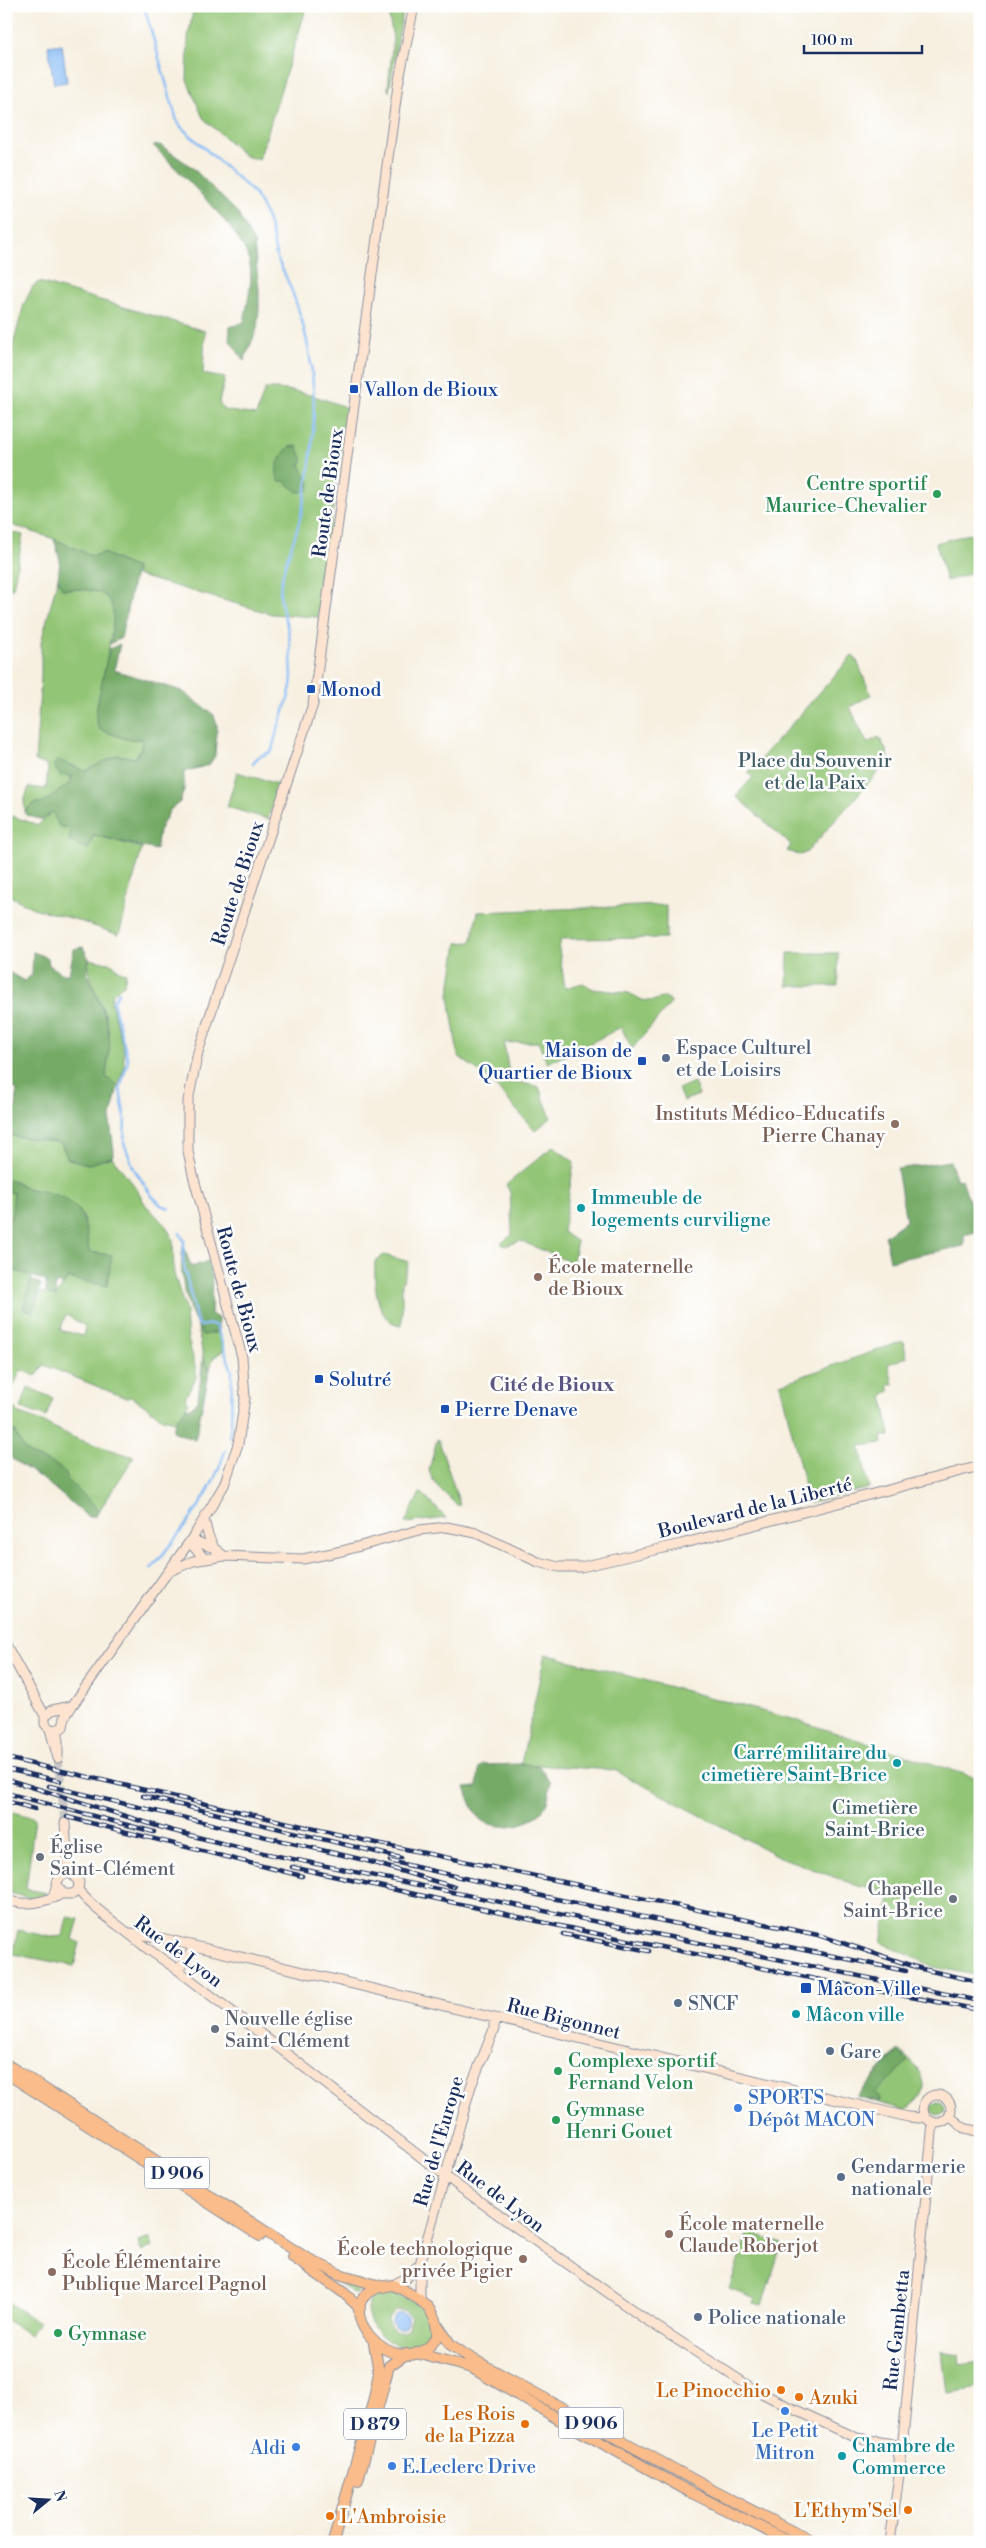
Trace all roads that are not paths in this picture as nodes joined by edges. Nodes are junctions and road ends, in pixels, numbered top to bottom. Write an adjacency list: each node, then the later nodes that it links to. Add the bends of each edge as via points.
1 (416, 6): 3 (main road, Route de Bioux, via 398,85 313,704 207,1024 189,1094 188,1133 193,1175 239,1343 245,1384 238,1444 224,1485)
2 (980, 1466): 6 (main road, Boulevard de la Liberté, via 592,1565 559,1567 538,1562 476,1533 447,1527 419,1530 303,1559)
3 (204, 1519): 4 (main road, Route de Bioux); 5 (main road)
4 (191, 1541): 5 (main road); 7 (main road); 8 (main road, Route de Bioux)
5 (214, 1548): 6 (main road)
6 (224, 1556): 7 (main road, Boulevard de la Liberté)
7 (204, 1558): 8 (main road, Boulevard de la Liberté)
8 (170, 1572): 10 (main road, Route de Bioux, via 72,1706)
9 (6, 1645): 10 (main road, via 34,1696)
10 (55, 1713): 10 (main road, via 64,1725 54,1730 45,1724)
11 (65, 1823): 12 (main road)
12 (68, 1873): 13 (main road, via 60,1877); 14 (main road, via 78,1879)
13 (60, 1890): 14 (main road, via 73,1894); 15 (main road, via 53,1898 33,1904)
14 (78, 1890): 16 (main road, Rue de Lyon, via 108,1919)
15 (6, 1900)
16 (132, 1933): 17 (main road, Rue Bigonnet); 18 (main road, Rue de Lyon)
17 (153, 1936): 18 (main road); 19 (main road, Rue Bigonnet)
18 (145, 1947): 20 (main road, Rue de Lyon)
19 (195, 1947): 20 (main road); 21 (main road, Rue Bigonnet)
20 (178, 1970): 30 (main road, Rue de Lyon)
21 (494, 2018): 22 (main road, Rue Bigonnet); 23 (main road, Rue de l'Europe)
22 (531, 2026): 23 (main road, via 511,2024); 26 (main road, Rue Bigonnet, via 908,2117 920,2118)
23 (494, 2029): 30 (main road, Rue de l'Europe, via 471,2086)
24 (6, 2064): 32 (main road, D 906, via 305,2257 339,2274)
25 (6, 2074): 34 (main road, D 906, via 302,2263)
26 (924, 2114): 27 (main road, via 926,2101 932,2096 940,2096 950,2106); 28 (main road)
27 (949, 2116): 28 (main road, via 943,2121); 29 (main road, via 964,2128)
28 (933, 2122): 38 (main road, Rue Gambetta)
29 (980, 2132)
30 (444, 2174): 31 (main road, Rue de l'Europe); 39 (main road, Rue de Lyon, via 576,2271 752,2388 856,2438)
31 (420, 2264): 32 (main road, via 406,2278); 33 (main road, Rue de l'Europe)
32 (388, 2286): 33 (main road); 34 (main road, via 367,2294)
33 (420, 2299): 35 (main road, via 433,2312)
34 (360, 2308): 36 (main road, via 362,2326)
35 (438, 2326): 37 (main road, via 437,2337 431,2346); 45 (main road, D 906, via 451,2345 469,2357)
36 (374, 2343): 37 (main road, via 392,2352); 41 (main road, D 879, via 379,2373)
37 (411, 2354): 41 (main road, D 879, via 390,2366 385,2377 371,2436); 44 (main road, D 906, via 472,2368 690,2492)
38 (902, 2434): 39 (main road); 40 (main road, Rue Gambetta)
39 (887, 2442): 40 (main road, via 896,2446)
40 (900, 2464): 46 (main road, Rue Gambetta)
41 (348, 2502): 42 (main road, D 879); 43 (main road, D 879)
42 (333, 2542)
43 (339, 2542)
44 (790, 2542)
45 (813, 2542)
46 (890, 2542)

